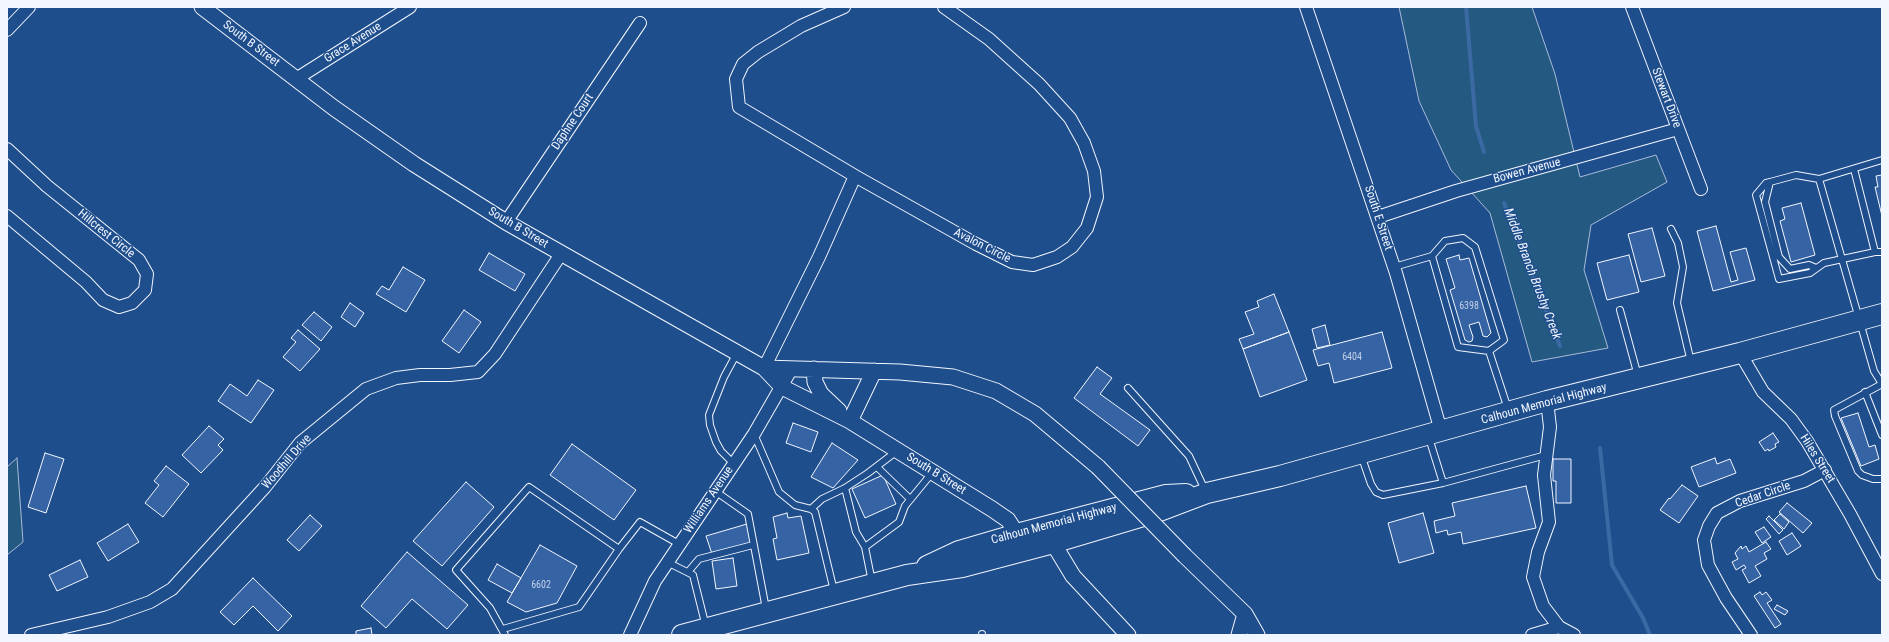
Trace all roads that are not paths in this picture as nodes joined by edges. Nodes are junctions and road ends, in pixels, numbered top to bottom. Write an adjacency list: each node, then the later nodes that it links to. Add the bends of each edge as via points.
1 (28, 7): 9 (street)
2 (202, 7): 10 (street, South B Street)
3 (410, 7): 10 (street, Grace Avenue)
4 (844, 7): 15 (street, Avalon Circle, via 801,26 743,64 736,79 737,95 739,107)
5 (944, 7): 15 (street, Avalon Circle, via 989,39 1039,84 1070,118 1084,143 1094,171 1097,197 1087,228 1072,247 1057,257 1033,265 1012,262)
6 (1306, 7): 20 (street, South E Street)
7 (1632, 7): 11 (street, Stewart Drive)
8 (640, 23): 21 (street, Daphne Court)
9 (7, 30)
10 (296, 79): 21 (street, South B Street, via 414,164)
11 (1678, 129): 18 (street, Stewart Drive); 20 (street, Bowen Avenue, via 1456,191)
12 (7, 149): 19 (street, Hillcrest Circle, via 47,186 139,260 146,274 145,290 132,303 119,307 103,300 86,282)
13 (1882, 160): 14 (lane)
14 (1854, 170): 16 (lane); 23 (lane)
15 (855, 176): 37 (street, via 819,257)
16 (1819, 179): 17 (lane, via 1796,175); 27 (lane)
17 (1770, 182): 29 (lane, via 1765,202 1779,257 1790,269 1809,266); 29 (lane, via 1756,195 1779,279 1810,273)
18 (1700, 189)
19 (7, 216)
20 (1378, 217): 28 (street, South E Street)
21 (506, 222): 25 (street, South B Street)
22 (1670, 229): 36 (lane, via 1678,243 1683,267 1677,303)
23 (1875, 252): 24 (lane); 27 (lane)
24 (1882, 252)
25 (561, 254): 34 (street, South B Street); 83 (street, Woodhill Drive, via 495,354 478,372 396,378 366,389 300,443 260,493 172,589 150,602 108,616)
26 (1432, 256): 28 (lane); 33 (lane, via 1458,347); 33 (lane, via 1445,241 1463,238 1475,247 1504,340)
27 (1842, 260): 29 (lane, via 1824,263); 32 (lane)
28 (1394, 267): 49 (street, South E Street)
29 (1816, 268)
30 (1620, 310): 41 (lane)
31 (1882, 314): 32 (highway, Calhoun Memorial Highway)
32 (1859, 320): 35 (highway, Calhoun Memorial Highway); 42 (lane, via 1874,371)
33 (1489, 351): 47 (lane)
34 (737, 353): 37 (street, South B Street); 55 (lane, via 724,377 710,415 710,425 716,442)
35 (1740, 353): 36 (highway, Calhoun Memorial Highway); 57 (street, Hiles Street, via 1763,392 1791,419)
36 (1691, 366): 41 (highway, Calhoun Memorial Highway)
37 (764, 368): 38 (street); 43 (street, South B Street)
38 (792, 368): 39 (street); 43 (street, Williams Avenue)
39 (814, 369): 40 (street); 48 (street, South B Street, via 815,382 821,394)
40 (874, 371): 48 (street); 79 (street, bridge, via 953,377 996,391 1035,414 1098,466)
41 (1639, 379): 46 (highway, Calhoun Memorial Highway)
42 (1882, 384): 45 (lane)
43 (782, 387): 48 (street, South B Street); 50 (street, Williams Avenue)
44 (1128, 388): 63 (lane, via 1189,456)
45 (1865, 392): 51 (lane); 59 (lane, via 1834,410 1835,416 1858,471 1873,479)
46 (1547, 402): 47 (highway, Calhoun Memorial Highway); 54 (street, via 1550,427)
47 (1509, 412): 49 (highway, Calhoun Memorial Highway)
48 (850, 421): 52 (street, South B Street)
49 (1434, 433): 53 (highway, Calhoun Memorial Highway); 60 (lane)
50 (754, 434): 55 (street, Williams Avenue); 65 (lane, via 779,492 795,505)
51 (1882, 435)
52 (898, 450): 56 (lane); 58 (street, South B Street)
53 (1361, 453): 60 (lane, via 1371,484 1376,492 1382,495); 63 (highway, Calhoun Memorial Highway)
54 (1546, 454): 60 (lane); 80 (street, via 1544,475 1549,522 1532,577 1543,606)
55 (734, 464): 62 (street, Williams Avenue)
56 (877, 467): 61 (lane); 64 (lane)
57 (1825, 470): 74 (street, Hiles Street); 91 (street, Cedar Circle, via 1804,481 1740,501 1717,513 1709,526 1704,540 1708,565)
58 (933, 472): 64 (lane); 66 (street, South B Street, via 1008,520)
59 (1882, 479)
60 (1442, 483)
61 (845, 488): 65 (lane, via 822,499); 70 (lane, via 856,532)
62 (715, 491): 68 (street, Williams Avenue); 69 (lane, via 748,514)
63 (1207, 493): 66 (highway, Calhoun Memorial Highway, via 1166,494); 67 (highway, Calhoun Memorial Highway, via 1157,512)
64 (910, 500): 70 (lane, via 899,522)
65 (811, 508): 77 (lane, via 815,512)
66 (1017, 534): 75 (highway, Calhoun Memorial Highway, via 959,551)
67 (1053, 543): 75 (highway, Calhoun Memorial Highway, via 962,567); 86 (street, via 1073,576)
68 (680, 544): 71 (lane, via 640,522); 72 (street, Williams Avenue)
69 (753, 545): 73 (lane, via 699,559); 78 (lane)
70 (865, 547): 76 (lane)
71 (619, 548): 82 (lane, via 579,608); 82 (lane, via 529,487 456,570 490,608)
72 (667, 562): 73 (lane); 84 (street, Williams Avenue, via 655,581)
73 (688, 572): 81 (lane, via 693,575)
74 (1882, 574)
75 (907, 575): 76 (highway, Calhoun Memorial Highway)
76 (872, 584): 77 (highway, Calhoun Memorial Highway)
77 (835, 594): 78 (highway, Calhoun Memorial Highway)
78 (766, 612): 81 (highway, Calhoun Memorial Highway)
79 (1244, 614): 87 (street); 88 (street)
80 (1559, 627): 89 (street); 90 (street)
81 (707, 628): 85 (highway, Calhoun Memorial Highway)
82 (504, 632)
83 (31, 635)
84 (630, 635)
85 (682, 635)
86 (1128, 635)
87 (1239, 635)
88 (1257, 635)
89 (1532, 635)
90 (1574, 635)
91 (1751, 635)

